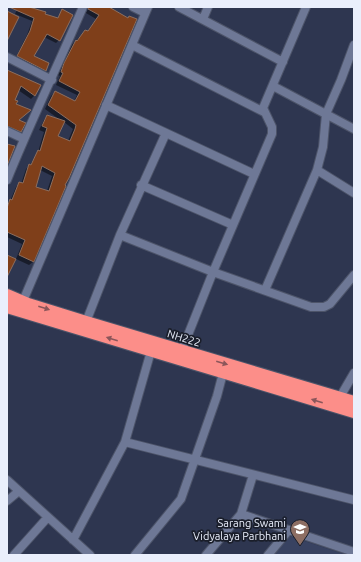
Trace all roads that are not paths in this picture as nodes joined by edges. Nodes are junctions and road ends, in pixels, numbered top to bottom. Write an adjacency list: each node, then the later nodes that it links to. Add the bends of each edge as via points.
1 (83, 7): 13 (street)
2 (133, 7): 6 (street)
3 (179, 7): 7 (street)
4 (208, 7): 7 (street)
5 (306, 7): 11 (street)
6 (147, 10): 8 (street)
7 (203, 19): 11 (street)
8 (132, 45): 15 (street); 16 (street)
9 (354, 45): 12 (street)
10 (7, 57): 13 (street)
11 (283, 62): 14 (street)
12 (351, 64): 17 (street)
13 (52, 80): 21 (street)
14 (273, 86): 16 (street, via 264,105); 17 (street)
15 (106, 105): 20 (street); 33 (street)
16 (264, 112): 23 (street, via 272,127 272,134)
17 (326, 114): 18 (street); 22 (street, via 323,147)
18 (354, 129)
19 (7, 131): 21 (street)
20 (166, 133): 23 (street); 25 (street)
21 (24, 139): 24 (street)
22 (317, 170): 26 (street); 31 (street)
23 (254, 174): 27 (street)
24 (7, 180)
25 (141, 185): 27 (street); 28 (street)
26 (354, 192)
27 (233, 225): 29 (street)
28 (120, 235): 29 (street); 35 (street)
29 (213, 272): 31 (street); 37 (street)
30 (354, 275): 31 (street, via 334,300 324,307 311,306)
31 (265, 290)
32 (7, 295): 33 (highway, NH222)
33 (23, 301): 35 (highway, NH222, one-way to 35)
34 (7, 307): 36 (highway, NH222, one-way to 34)
35 (86, 322): 37 (highway, NH222)
36 (151, 351): 37 (highway, NH222); 43 (street)
37 (180, 355): 38 (highway, NH222); 40 (highway, NH222, one-way to 40)
38 (223, 373): 42 (highway, NH222, one-way to 38); 44 (street)
39 (354, 373): 40 (street)
40 (340, 397): 41 (highway, NH222)
41 (354, 402)
42 (354, 412)
43 (125, 442): 44 (street); 53 (street)
44 (195, 461): 45 (street); 57 (street, via 182,499)
45 (254, 475): 48 (street); 50 (street)
46 (7, 480): 47 (street)
47 (19, 491): 49 (street); 51 (street)
48 (354, 500)
49 (7, 501)
50 (241, 514): 52 (street); 58 (street)
51 (48, 517): 53 (street); 55 (street)
52 (289, 530): 54 (street); 59 (street)
53 (73, 540): 56 (street)
54 (354, 552)
55 (14, 555)
56 (90, 555)
57 (135, 555)
58 (206, 555)
59 (268, 555)

